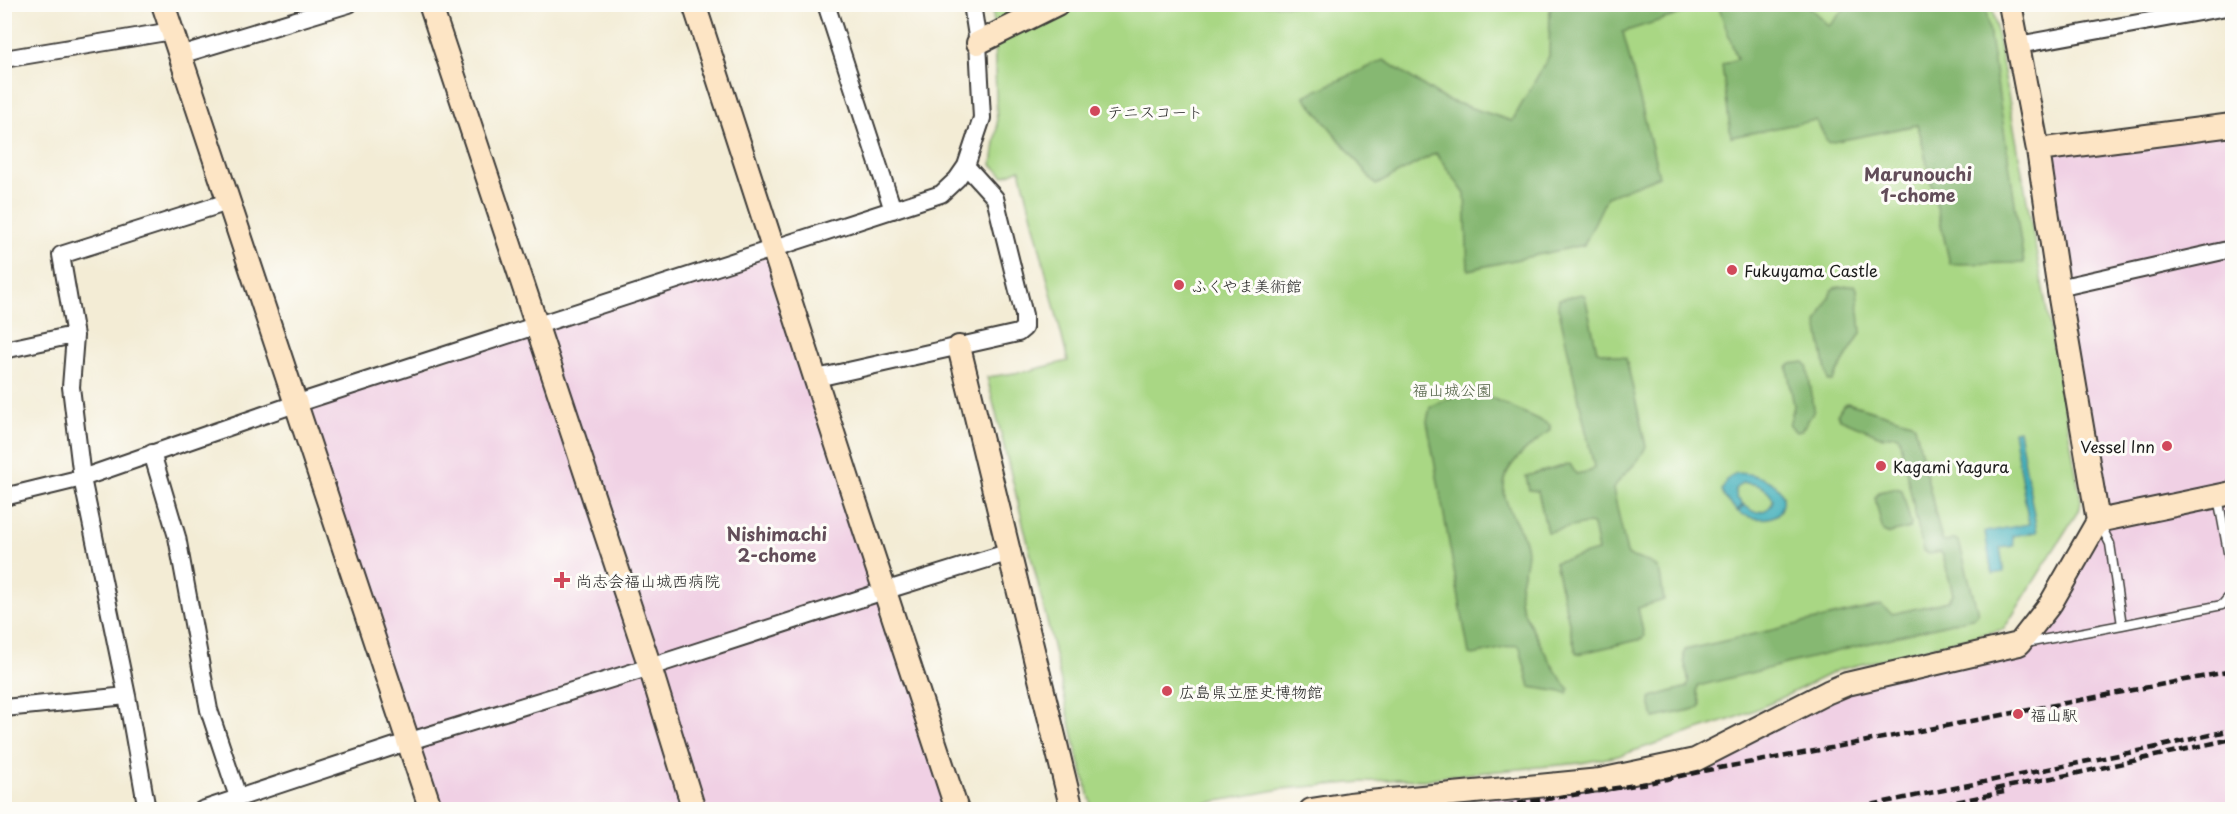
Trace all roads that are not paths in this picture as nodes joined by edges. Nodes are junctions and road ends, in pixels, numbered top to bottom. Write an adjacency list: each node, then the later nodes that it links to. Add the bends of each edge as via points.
1 (163, 4): 10 (street)
2 (349, 4): 13 (street)
3 (430, 4): 23 (street)
4 (694, 4): 20 (street)
5 (826, 4): 19 (street)
6 (972, 4): 11 (street)
7 (1057, 4): 11 (street)
8 (2010, 4): 12 (street)
9 (2232, 6): 12 (street)
10 (172, 31): 13 (street); 14 (street)
11 (978, 44): 17 (street, via 982,118)
12 (2018, 45): 16 (street)
13 (180, 55): 18 (street)
14 (4, 60)
15 (2232, 124): 16 (street)
16 (2038, 150): 22 (street)
17 (966, 166): 19 (street, via 940,194); 25 (street, via 995,198 1024,328 1018,333)
18 (228, 202): 24 (street, via 61,255); 28 (street)
19 (893, 210): 20 (street)
20 (774, 248): 23 (street); 27 (street)
21 (2232, 249): 22 (street)
22 (2058, 288): 33 (street)
23 (537, 326): 28 (street); 40 (street)
24 (75, 336): 26 (street); 30 (street, via 71,387)
25 (959, 347): 27 (street); 34 (street)
26 (4, 350)
27 (817, 378): 36 (street)
28 (295, 404): 29 (street); 43 (street)
29 (152, 453): 30 (street); 44 (street, via 177,537 210,710)
30 (82, 478): 32 (street); 41 (street)
31 (2225, 494): 33 (street); 35 (lane)
32 (4, 497)
33 (2098, 521): 38 (lane, via 2110,544); 39 (street, via 2051,603)
34 (1010, 552): 36 (street); 51 (street)
35 (2232, 574)
36 (884, 591): 40 (street); 50 (street)
37 (2232, 593): 38 (lane, via 2222,605)
38 (2122, 625): 39 (lane)
39 (2019, 644): 45 (street, via 1847,684 1695,760 1600,780)
40 (650, 667): 43 (street); 49 (street)
41 (127, 696): 42 (street); 46 (street)
42 (4, 708)
43 (410, 741): 44 (street); 48 (street)
44 (238, 798): 47 (street)
45 (1324, 809)
46 (147, 810)
47 (202, 810)
48 (431, 810)
49 (694, 810)
50 (957, 810)
51 (1072, 810)

